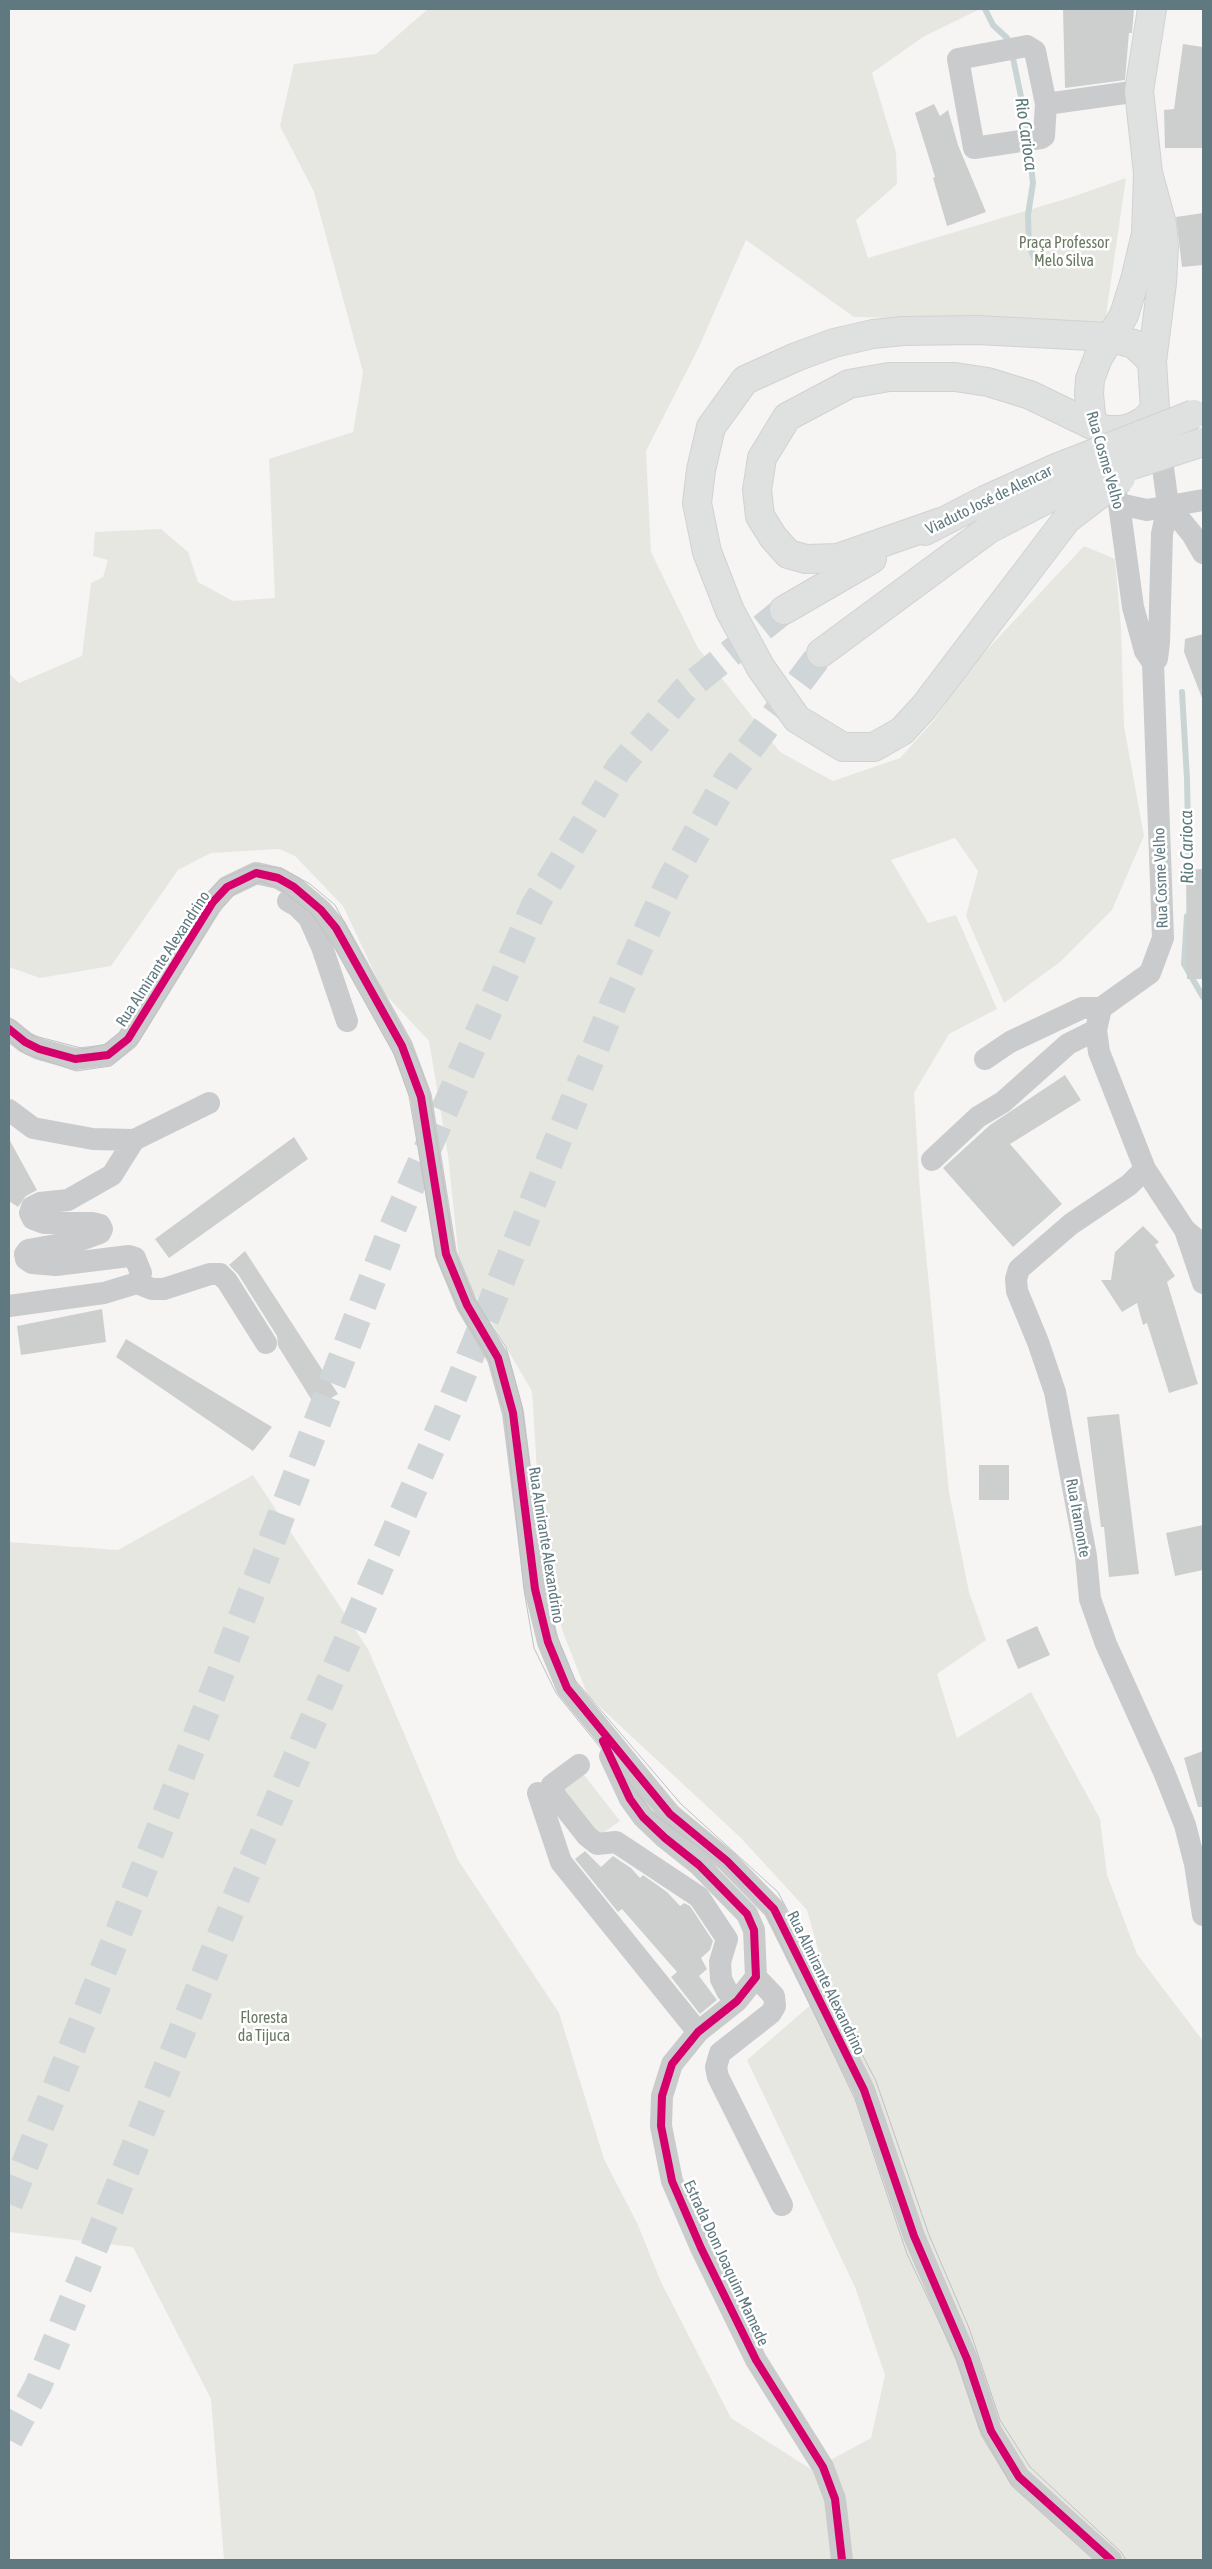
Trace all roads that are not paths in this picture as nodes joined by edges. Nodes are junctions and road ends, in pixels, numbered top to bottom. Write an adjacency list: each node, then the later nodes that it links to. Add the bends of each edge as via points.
1 (1152, 9): 2 (main road, Rua Cosme Velho)
2 (1139, 92): 3 (street); 4 (main road, Rua Cosme Velho)
3 (1046, 104): 3 (street, via 1032,47 958,59 974,148 1041,138 1046,132)
4 (1148, 173): 5 (main road, Rua Cosme Velho, via 1146,234 1135,280 1124,315); 6 (main road, Rua Cosme Velho, via 1162,224 1164,246)
5 (1108, 337): 6 (main road, via 1134,344); 9 (main road, Rua Cosme Velho, via 1090,379); 11 (main road, bridge, via 978,330 873,334 834,343 745,380 711,427 700,470 697,502 707,552 730,612 761,668 797,719 843,747 874,747 902,731 924,707 1067,520)
6 (1152, 361): 7 (main road, Rua Cosme Velho)
7 (1155, 410): 9 (main road, via 1144,421 1121,430 1107,430); 14 (street, Rua Cosme Velho)
8 (1199, 413): 15 (main road, Viaduto José de Alencar, bridge, via 1056,468)
9 (1092, 424): 13 (street, Rua Cosme Velho); 15 (main road, via 1030,394 988,382 955,377 889,377 849,384 787,417 762,458 758,490 760,516 788,554 806,559 838,558)
10 (1203, 442): 11 (main road, Viaduto José de Alencar, bridge)
11 (1140, 464): 20 (main road, Viaduto José de Alencar, bridge, via 1089,479 990,529)
12 (1203, 500): 14 (street)
13 (1119, 504): 14 (street, via 1147,510); 17 (street, Rua Cosme Velho)
14 (1168, 506): 16 (street, Rua Cosme Velho); 18 (street, via 1192,534)
15 (941, 522): 19 (main road, Viaduto José de Alencar)
16 (1162, 534): 17 (street, via 1140,540); 21 (street, Rua Cosme Velho, via 1159,642 1157,658)
17 (1125, 538): 21 (street, Rua Cosme Velho, via 1133,607)
18 (1203, 553)
19 (784, 610)
20 (821, 654)
21 (1152, 663): 23 (street, Rua Cosme Velho, via 1163,938 1150,972)
22 (236, 883): 24 (street, via 268,890 297,906 309,918); 25 (street, Rua Almirante Alexandrino, via 213,902 128,1039 108,1055 75,1059 39,1049); 38 (street, Rua Almirante Alexandrino, via 256,873 278,878 321,910 348,948 411,1068 421,1097 446,1254 467,1305 498,1358 513,1413 528,1543 546,1636 567,1688)
23 (1098, 1019): 26 (street, via 1082,1008 1010,1042); 30 (street, Rua Cosme Velho, via 1003,1102 978,1117); 31 (street, via 1099,1052)
24 (347, 1021)
25 (9, 1029)
26 (985, 1059)
27 (209, 1103): 29 (street)
28 (9, 1110): 29 (street, via 33,1128 93,1139)
29 (134, 1140): 35 (street, via 112,1176 68,1200 40,1203 32,1207 30,1213 38,1221 100,1225 100,1233 78,1241 28,1250 25,1254 32,1263 56,1265 129,1256 135,1258 141,1273)
30 (932, 1160)
31 (1145, 1170): 32 (street); 41 (street, Rua Itamonte, via 1129,1185 1072,1224 1020,1269 1016,1279 1017,1291 1055,1392 1086,1556 1090,1599 1106,1644 1185,1825)
32 (1185, 1230): 33 (street); 34 (street)
33 (1203, 1244)
34 (1203, 1282)
35 (137, 1283): 36 (street, via 104,1294); 37 (street, via 152,1289 164,1289 210,1274 220,1274)
36 (9, 1306)
37 (266, 1343)
38 (595, 1723): 42 (street, via 630,1799 643,1817 699,1865 747,1914 754,1930); 47 (street, Rua Almirante Alexandrino, via 670,1814 727,1861 774,1910 864,2090 914,2236 967,2359 991,2431 1019,2478)
39 (579, 1765): 43 (street, via 552,1785 554,1794 597,1844 616,1842 699,1897 727,1939 720,1962 720,1979)
40 (538, 1792): 44 (street, via 561,1862)
41 (1203, 1914)
42 (756, 1977): 43 (street, Estrada Dom Joaquim Mamede); 45 (street, via 774,1996 775,2006 771,2013 720,2053 716,2067 718,2077)
43 (737, 2001): 44 (street, Estrada Dom Joaquim Mamede)
44 (698, 2032): 46 (street, Estrada Dom Joaquim Mamede, via 672,2064 662,2096 661,2126 672,2181 756,2360 823,2467 835,2499)
45 (782, 2205)
46 (842, 2560)
47 (1111, 2560)

